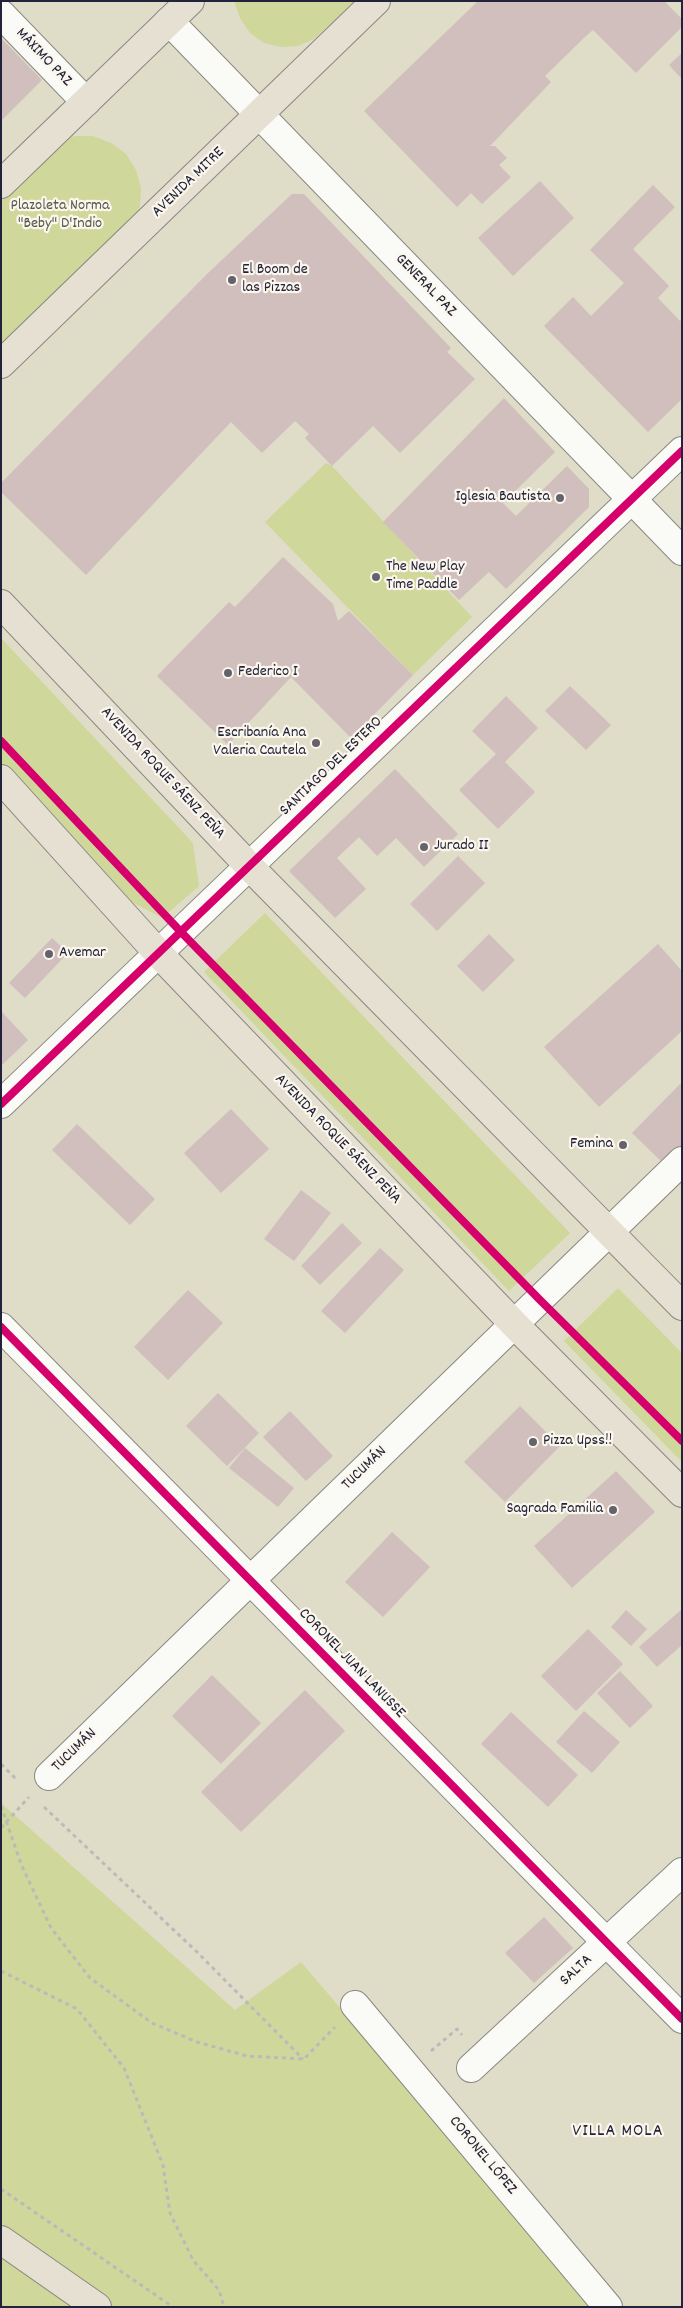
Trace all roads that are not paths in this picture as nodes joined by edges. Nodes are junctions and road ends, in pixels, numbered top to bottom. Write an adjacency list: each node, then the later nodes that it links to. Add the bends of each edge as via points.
1 (190, 1): 4 (main road)
2 (376, 1): 6 (main road, AVENIDA MITRE)
3 (1, 14): 5 (street, MÁXIMO PAZ)
4 (169, 21): 5 (main road); 6 (street, GENERAL PAZ)
5 (86, 102): 7 (main road)
6 (259, 115): 8 (main road, AVENIDA MITRE); 10 (street, GENERAL PAZ)
7 (1, 184)
8 (1, 364)
9 (682, 451): 10 (street, SANTIAGO DEL ESTERO)
10 (632, 500): 11 (street, GENERAL PAZ); 14 (street, SANTIAGO DEL ESTERO)
11 (682, 551)
12 (1, 604): 14 (main road, AVENIDA ROQUE SÁENZ PEÑA)
13 (1, 779): 15 (main road, AVENIDA ROQUE SÁENZ PEÑA)
14 (248, 866): 15 (street, SANTIAGO DEL ESTERO); 18 (main road, AVENIDA ROQUE SÁENZ PEÑA)
15 (159, 954): 16 (street, SANTIAGO DEL ESTERO); 20 (main road, AVENIDA ROQUE SÁENZ PEÑA)
16 (1, 1104)
17 (682, 1162): 18 (street, TUCUMÁN)
18 (609, 1232): 19 (main road, AVENIDA ROQUE SÁENZ PEÑA); 20 (street, TUCUMÁN)
19 (682, 1306)
20 (514, 1324): 22 (main road, AVENIDA ROQUE SÁENZ PEÑA); 23 (street, TUCUMÁN)
21 (1, 1327): 23 (street, CORONEL JUAN LANUSSE)
22 (682, 1493)
23 (250, 1580): 24 (street, TUCUMÁN); 26 (street, CORONEL JUAN LANUSSE)
24 (35, 1787)
25 (682, 1872): 26 (street, SALTA)
26 (607, 1944): 28 (street, CORONEL JUAN LANUSSE); 29 (street, SALTA)
27 (355, 2005): 32 (street, CORONEL LÓPEZ)
28 (682, 2020)
29 (471, 2068)
30 (1, 2240): 31 (main road)
31 (97, 2307)
32 (608, 2307)

